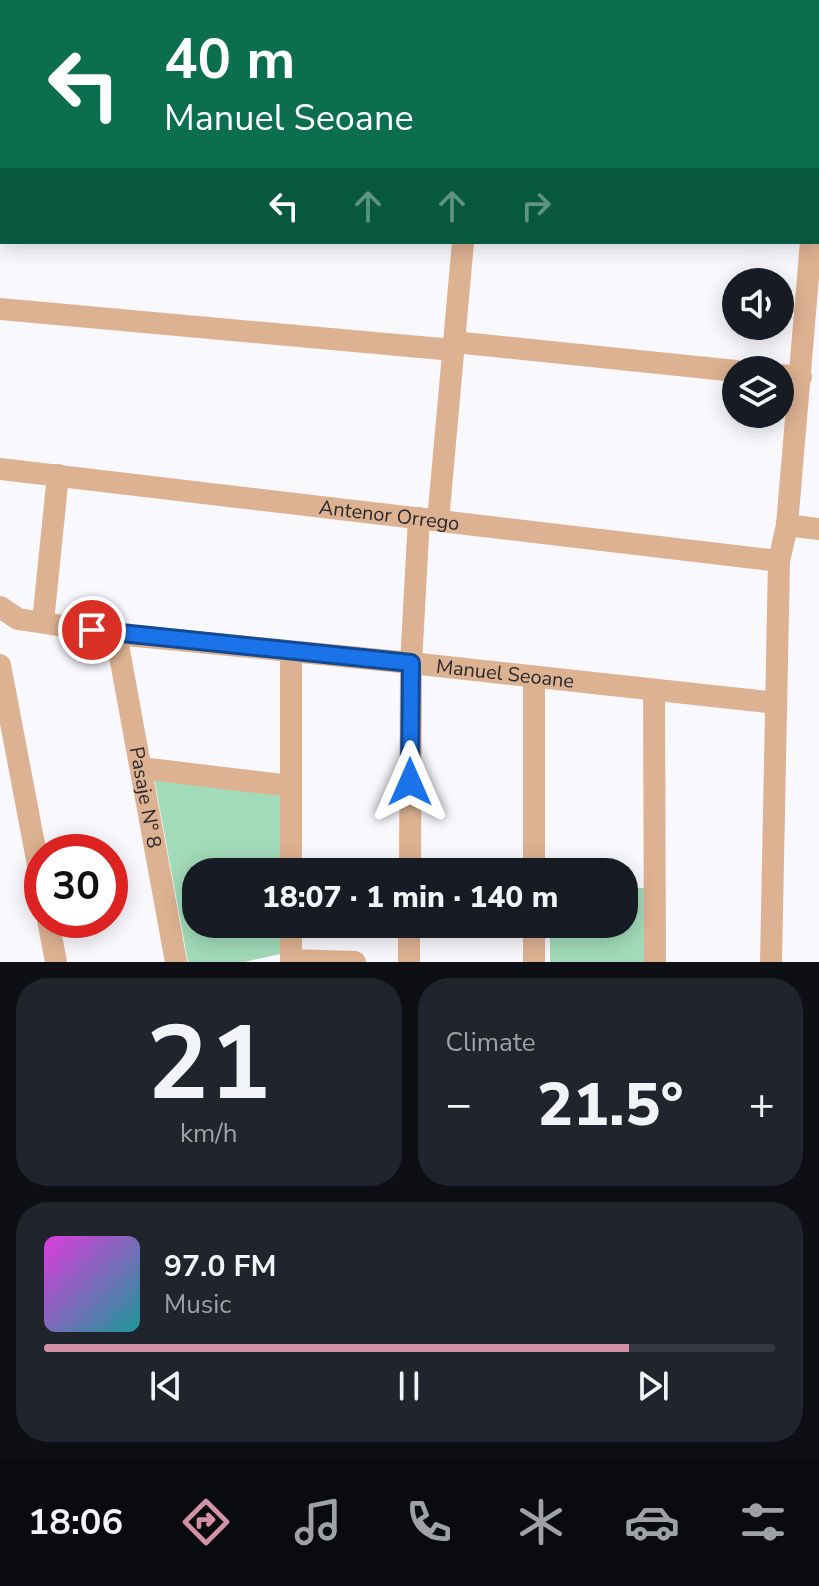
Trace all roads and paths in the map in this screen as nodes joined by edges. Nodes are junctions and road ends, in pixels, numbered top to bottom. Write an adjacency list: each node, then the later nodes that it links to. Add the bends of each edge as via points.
1 (463, 244): 4 (street)
2 (811, 244): 5 (street)
3 (0, 309): 4 (street)
4 (454, 346): 6 (street); 10 (street)
5 (794, 356)
6 (722, 370)
7 (790, 428): 11 (street)
8 (0, 469): 9 (street, Antenor Orrego)
9 (58, 475): 10 (street, Antenor Orrego); 15 (street)
10 (429, 514): 13 (street, Antenor Orrego); 18 (street)
11 (787, 525): 12 (street); 13 (street)
12 (819, 529)
13 (779, 561): 22 (street)
14 (0, 607): 15 (street, Manuel Seoane, via 18,619)
15 (43, 622): 16 (street, Manuel Seoane)
16 (116, 634): 17 (street, Manuel Seoane); 23 (street, Pasaje N° 8)
17 (291, 652): 18 (street, Manuel Seoane); 24 (street)
18 (411, 663): 20 (street, Manuel Seoane); 27 (street)
19 (0, 665): 25 (street)
20 (534, 677): 21 (street, Manuel Seoane); 28 (street)
21 (654, 690): 22 (street, Manuel Seoane); 39 (street)
22 (776, 703): 40 (street)
23 (141, 768): 24 (street); 35 (street, Pasaje N° 8)
24 (291, 786): 26 (street)
25 (32, 834)
26 (291, 858)
27 (410, 858)
28 (534, 858)
29 (51, 938): 34 (street)
30 (291, 938): 33 (street)
31 (409, 938): 37 (street)
32 (534, 938): 38 (street)
33 (291, 961): 36 (street)
34 (56, 962)
35 (176, 962)
36 (355, 962)
37 (409, 962)
38 (534, 962)
39 (655, 962)
40 (771, 962)

